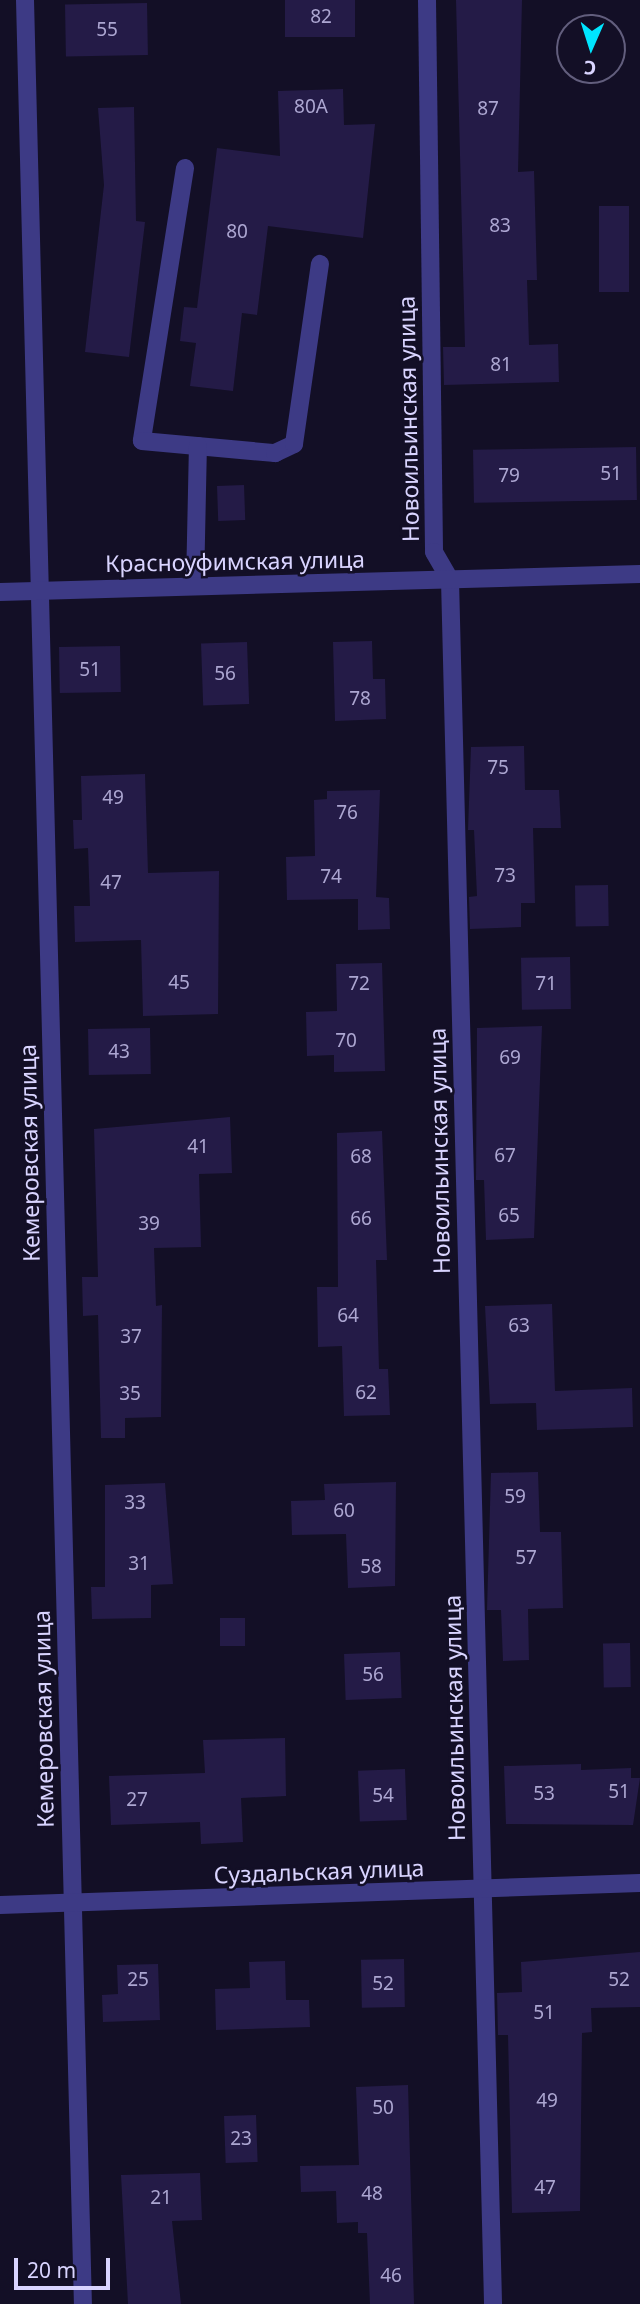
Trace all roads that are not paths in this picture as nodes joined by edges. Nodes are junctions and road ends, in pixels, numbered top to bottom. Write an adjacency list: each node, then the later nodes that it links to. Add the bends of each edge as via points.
1 (25, 0): 9 (street, Кемеровская улица)
2 (427, 0): 7 (street, Новоильинская улица, via 434,552)
3 (186, 168): 5 (street, via 142,441)
4 (320, 264): 5 (street, via 294,443 275,453)
5 (198, 446): 8 (street)
6 (640, 574): 7 (street, Красноуфимская улица)
7 (450, 580): 8 (street, Красноуфимская улица); 12 (street, Новоильинская улица)
8 (195, 586): 9 (street, Красноуфимская улица)
9 (40, 591): 10 (street, Красноуфимская улица); 13 (street, Кемеровская улица)
10 (0, 592)
11 (640, 1884): 12 (street, Суздальская улица)
12 (482, 1890): 13 (street, Суздальская улица); 16 (street, Новоильинская улица)
13 (73, 1902): 14 (street, Суздальская улица); 15 (street, Кемеровская улица)
14 (0, 1905)
15 (83, 2304)
16 (493, 2304)

